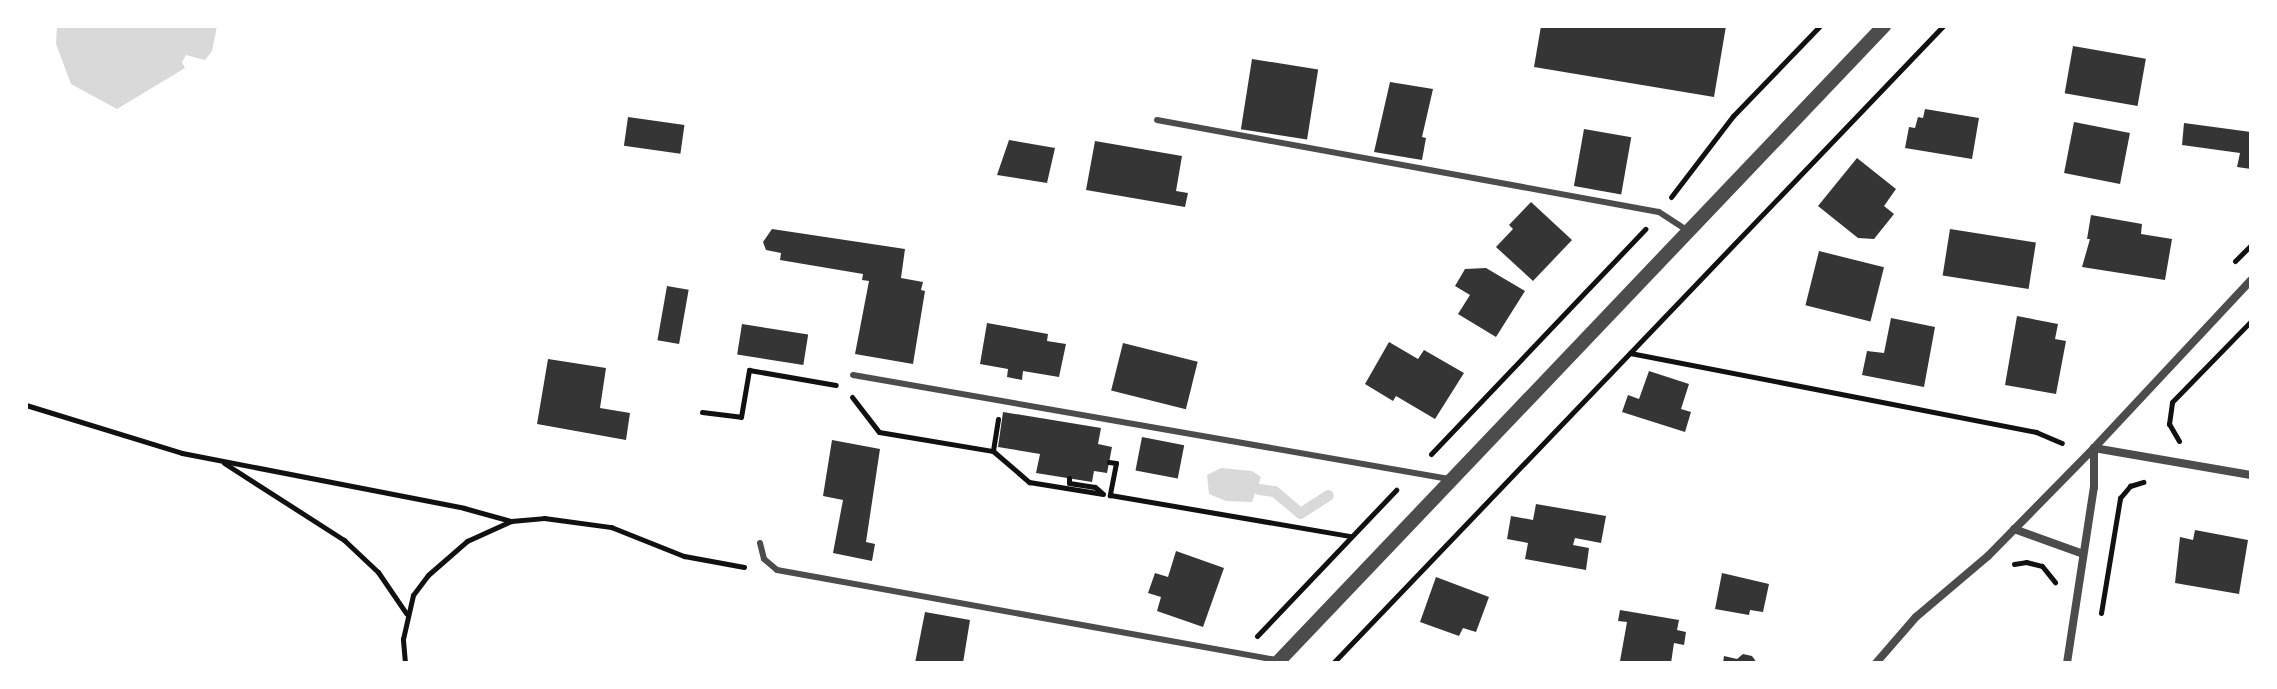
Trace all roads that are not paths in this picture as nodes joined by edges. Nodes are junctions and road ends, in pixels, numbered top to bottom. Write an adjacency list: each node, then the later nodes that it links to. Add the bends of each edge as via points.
1 (1884, 26): 3 (street)
2 (1157, 120): 3 (lane, via 1659,212)
3 (1688, 231): 8 (street)
4 (2251, 280): 6 (street)
5 (853, 375): 8 (lane)
6 (2094, 448): 7 (street); 9 (street); 11 (street, via 2094,487)
7 (2251, 475)
8 (1453, 480): 12 (street)
9 (2014, 529): 11 (street); 13 (street, via 1916,617)
10 (760, 543): 12 (lane, via 764,559 777,570)
11 (2083, 554): 14 (street)
12 (1279, 662)
13 (1876, 663)
14 (2067, 663)

